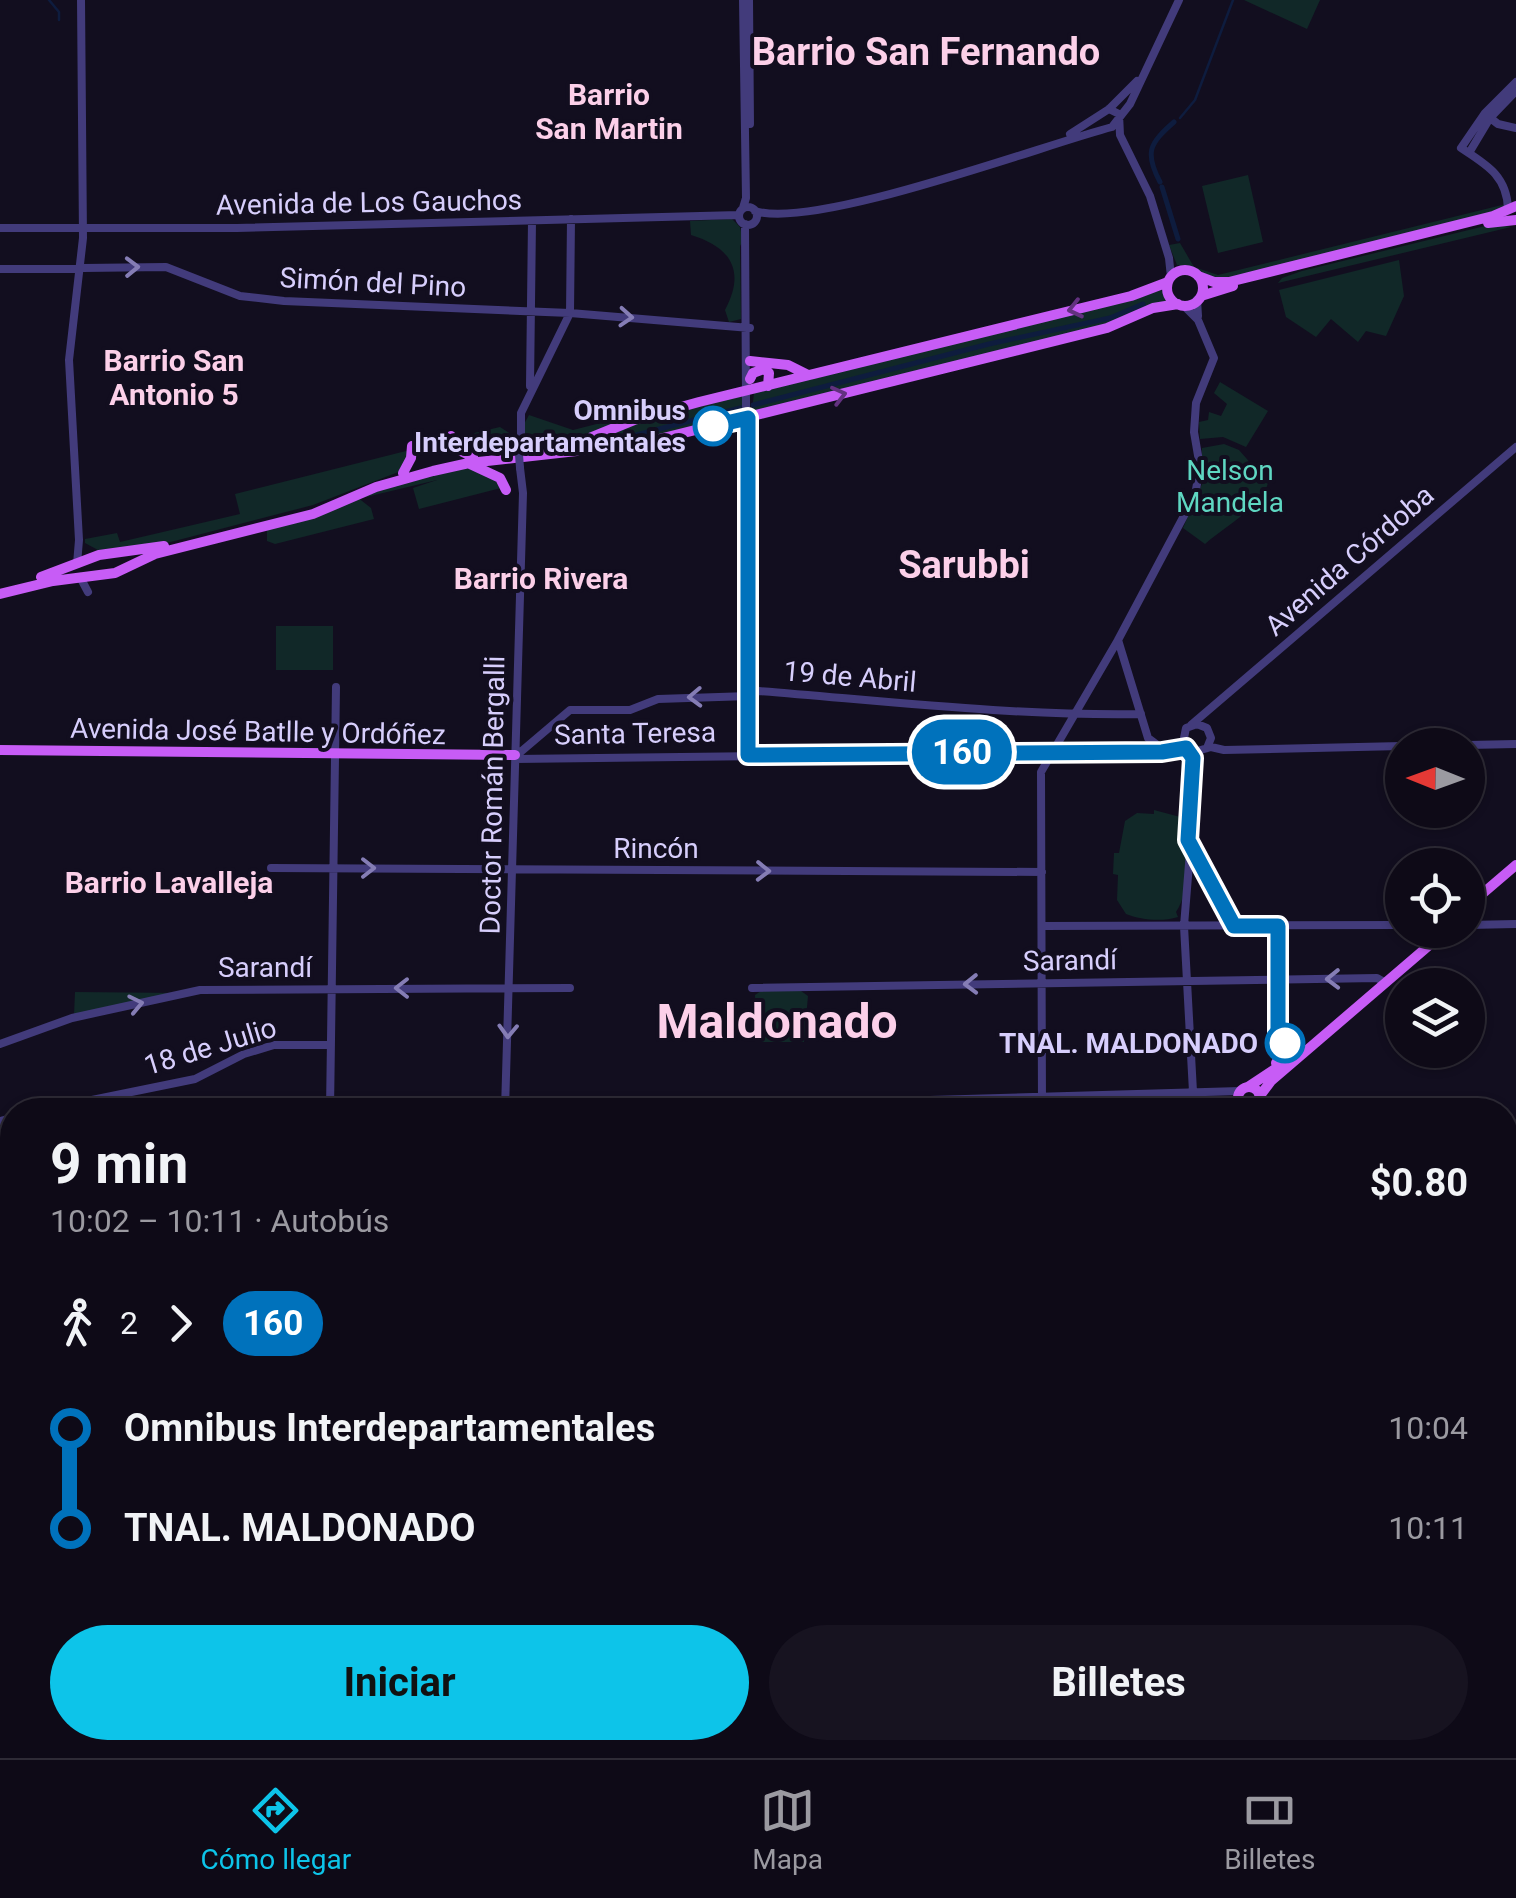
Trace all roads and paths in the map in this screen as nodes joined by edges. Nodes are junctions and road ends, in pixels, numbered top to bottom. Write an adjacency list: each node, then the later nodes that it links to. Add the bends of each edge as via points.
1 (81, 0): 19 (street)
2 (746, 0): 15 (street)
3 (1180, 0): 4 (street)
4 (1145, 70): 7 (street); 9 (street)
5 (1516, 82): 8 (street)
6 (1516, 91): 8 (street)
7 (1105, 112): 9 (street, via 1116,110); 10 (street); 13 (street)
8 (1487, 116): 11 (street); 14 (street, via 1465,150 1499,175)
9 (1120, 119): 10 (street); 12 (street)
10 (1105, 128): 12 (street); 13 (street)
11 (1516, 128)
12 (1120, 135): 20 (street, via 1145,182)
13 (1034, 149): 15 (street, Avenida de Los Gauchos, via 835,206)
14 (1512, 214): 24 (main road, via 1228,282); 26 (main road)
15 (749, 216): 17 (street, Avenida de Los Gauchos); 31 (street)
16 (532, 220): 17 (street, Avenida de Los Gauchos); 19 (street, Avenida de Los Gauchos); 28 (street)
17 (571, 220): 29 (street)
18 (0, 228): 19 (street, Avenida de Los Gauchos)
19 (84, 228): 21 (street)
20 (1169, 258): 23 (street); 25 (street)
21 (81, 268): 22 (street, Simón del Pino); 28 (street, Simón del Pino, one-way to 28, via 166,266 240,296 284,301); 44 (street, via 69,360)
22 (0, 270)
23 (1184, 270): 24 (main road); 25 (main road)
24 (1198, 276): 26 (main road)
25 (1169, 280): 27 (main road, via 1170,297); 33 (main road, one-way to 33, via 1131,296)
26 (1199, 298): 27 (main road); 30 (street)
27 (1180, 304): 30 (street); 36 (main road, one-way to 27)
28 (531, 312): 29 (street, Simón del Pino); 38 (street, via 530,389 517,417)
29 (570, 313): 31 (street, Simón del Pino, one-way to 31); 38 (street, via 521,413)
30 (1198, 320): 50 (street, via 1214,358 1196,403 1198,485)
31 (748, 328): 32 (street); 35 (street)
32 (750, 361): 33 (main road, via 788,365); 35 (street)
33 (809, 376): 34 (main road)
34 (768, 386): 35 (main road); 35 (main road, via 767,370 756,371)
35 (749, 387): 36 (street); 41 (main road, via 569,445)
36 (749, 418): 41 (main road, via 639,444); 54 (street, via 752,685); 55 (street)
37 (451, 436): 41 (main road)
38 (520, 441): 72 (street, Doctor Román Bergalli, bridge)
39 (412, 446): 42 (main road)
40 (1516, 447): 56 (street, Avenida Córdoba)
41 (471, 460): 42 (main road); 43 (main road, via 500,478); 47 (main road, via 312,514 155,554 115,574)
42 (403, 473): 45 (main road, via 282,517)
43 (506, 490)
44 (79, 540): 45 (street); 46 (street)
45 (99, 555): 46 (main road)
46 (76, 564): 47 (street); 48 (main road)
47 (81, 578): 48 (main road); 49 (street)
48 (0, 591)
49 (88, 592)
50 (1118, 640): 51 (street); 52 (street)
51 (1110, 654): 52 (street); 58 (street)
52 (1122, 656): 57 (street)
53 (336, 687): 74 (street)
54 (759, 691): 55 (street, 19 de Abril); 58 (street, 19 de Abril)
55 (749, 696): 72 (street, 19 de Abril, one-way to 72, via 658,698 630,710 570,710); 73 (street)
56 (1213, 708): 59 (street, Avenida Córdoba); 60 (street)
57 (1141, 714): 58 (street, 19 de Abril); 65 (street, via 1148,738)
58 (1076, 715): 61 (street)
59 (1189, 726): 60 (street); 65 (street, Avenida Córdoba); 66 (street, via 1182,738)
60 (1207, 728): 66 (street)
61 (1062, 738): 69 (street); 70 (street)
62 (1516, 744): 63 (street)
63 (1485, 745)
64 (1385, 746): 66 (street)
65 (1160, 747): 67 (street)
66 (1198, 747): 67 (street); 76 (street)
67 (1134, 750): 70 (street, Santa Teresa)
68 (1041, 751): 69 (street, Santa Teresa); 73 (street, Santa Teresa); 75 (street)
69 (1054, 751): 70 (street, Santa Teresa); 75 (street)
70 (1068, 751)
71 (0, 752): 74 (main road, Avenida José Batlle y Ordóñez)
72 (520, 755): 73 (street, Santa Teresa); 74 (main road, Avenida José Batlle y Ordóñez); 80 (street, Doctor Román Bergalli)
73 (748, 755)
74 (335, 756): 78 (street)
75 (1042, 774): 81 (street)
76 (1194, 858): 87 (street); 88 (street)
77 (270, 868): 78 (street, Rincón)
78 (333, 868): 80 (street, Rincón, one-way to 80); 99 (street)
79 (1516, 868): 82 (main road)
80 (512, 870): 81 (street, Rincón, one-way to 81); 96 (street, Doctor Román Bergalli)
81 (1042, 872): 86 (street)
82 (1485, 895)
83 (1516, 924): 85 (street)
84 (1385, 925): 89 (street)
85 (1485, 925)
86 (1042, 926): 87 (street); 95 (street)
87 (1184, 926): 88 (street); 93 (street)
88 (1234, 926): 89 (street)
89 (1278, 926): 92 (street)
90 (1424, 948): 91 (main road)
91 (1401, 968)
92 (1278, 980): 93 (street, Sarandí); 94 (street, Sarandí, one-way to 92); 100 (street)
93 (1186, 981): 95 (street, Sarandí); 105 (street)
94 (1385, 982): 103 (main road); 115 (main road, via 1271,1081)
95 (1041, 983): 98 (street, Sarandí, one-way to 98); 106 (street)
96 (509, 988): 97 (street, Sarandí); 99 (street, Sarandí, one-way to 99); 109 (street, Doctor Román Bergalli, one-way to 109)
97 (570, 988)
98 (752, 988)
99 (332, 989): 101 (street, Sarandí, one-way to 99, via 72,1018 200,990); 102 (street)
100 (1278, 1042): 103 (main road, via 1289,1050)
101 (0, 1044)
102 (331, 1045): 107 (street, 18 de Julio, via 274,1045 195,1079); 108 (street)
103 (1266, 1075): 104 (main road)
104 (1242, 1092): 105 (street); 112 (main road); 113 (main road); 114 (main road, via 1254,1088)
105 (1192, 1093): 106 (street); 111 (street)
106 (1042, 1097): 110 (street)
107 (102, 1098)
108 (330, 1098)
109 (505, 1098)
110 (1010, 1098)
111 (1193, 1098)
112 (1237, 1098)
113 (1241, 1098)
114 (1255, 1098)
115 (1260, 1098)

